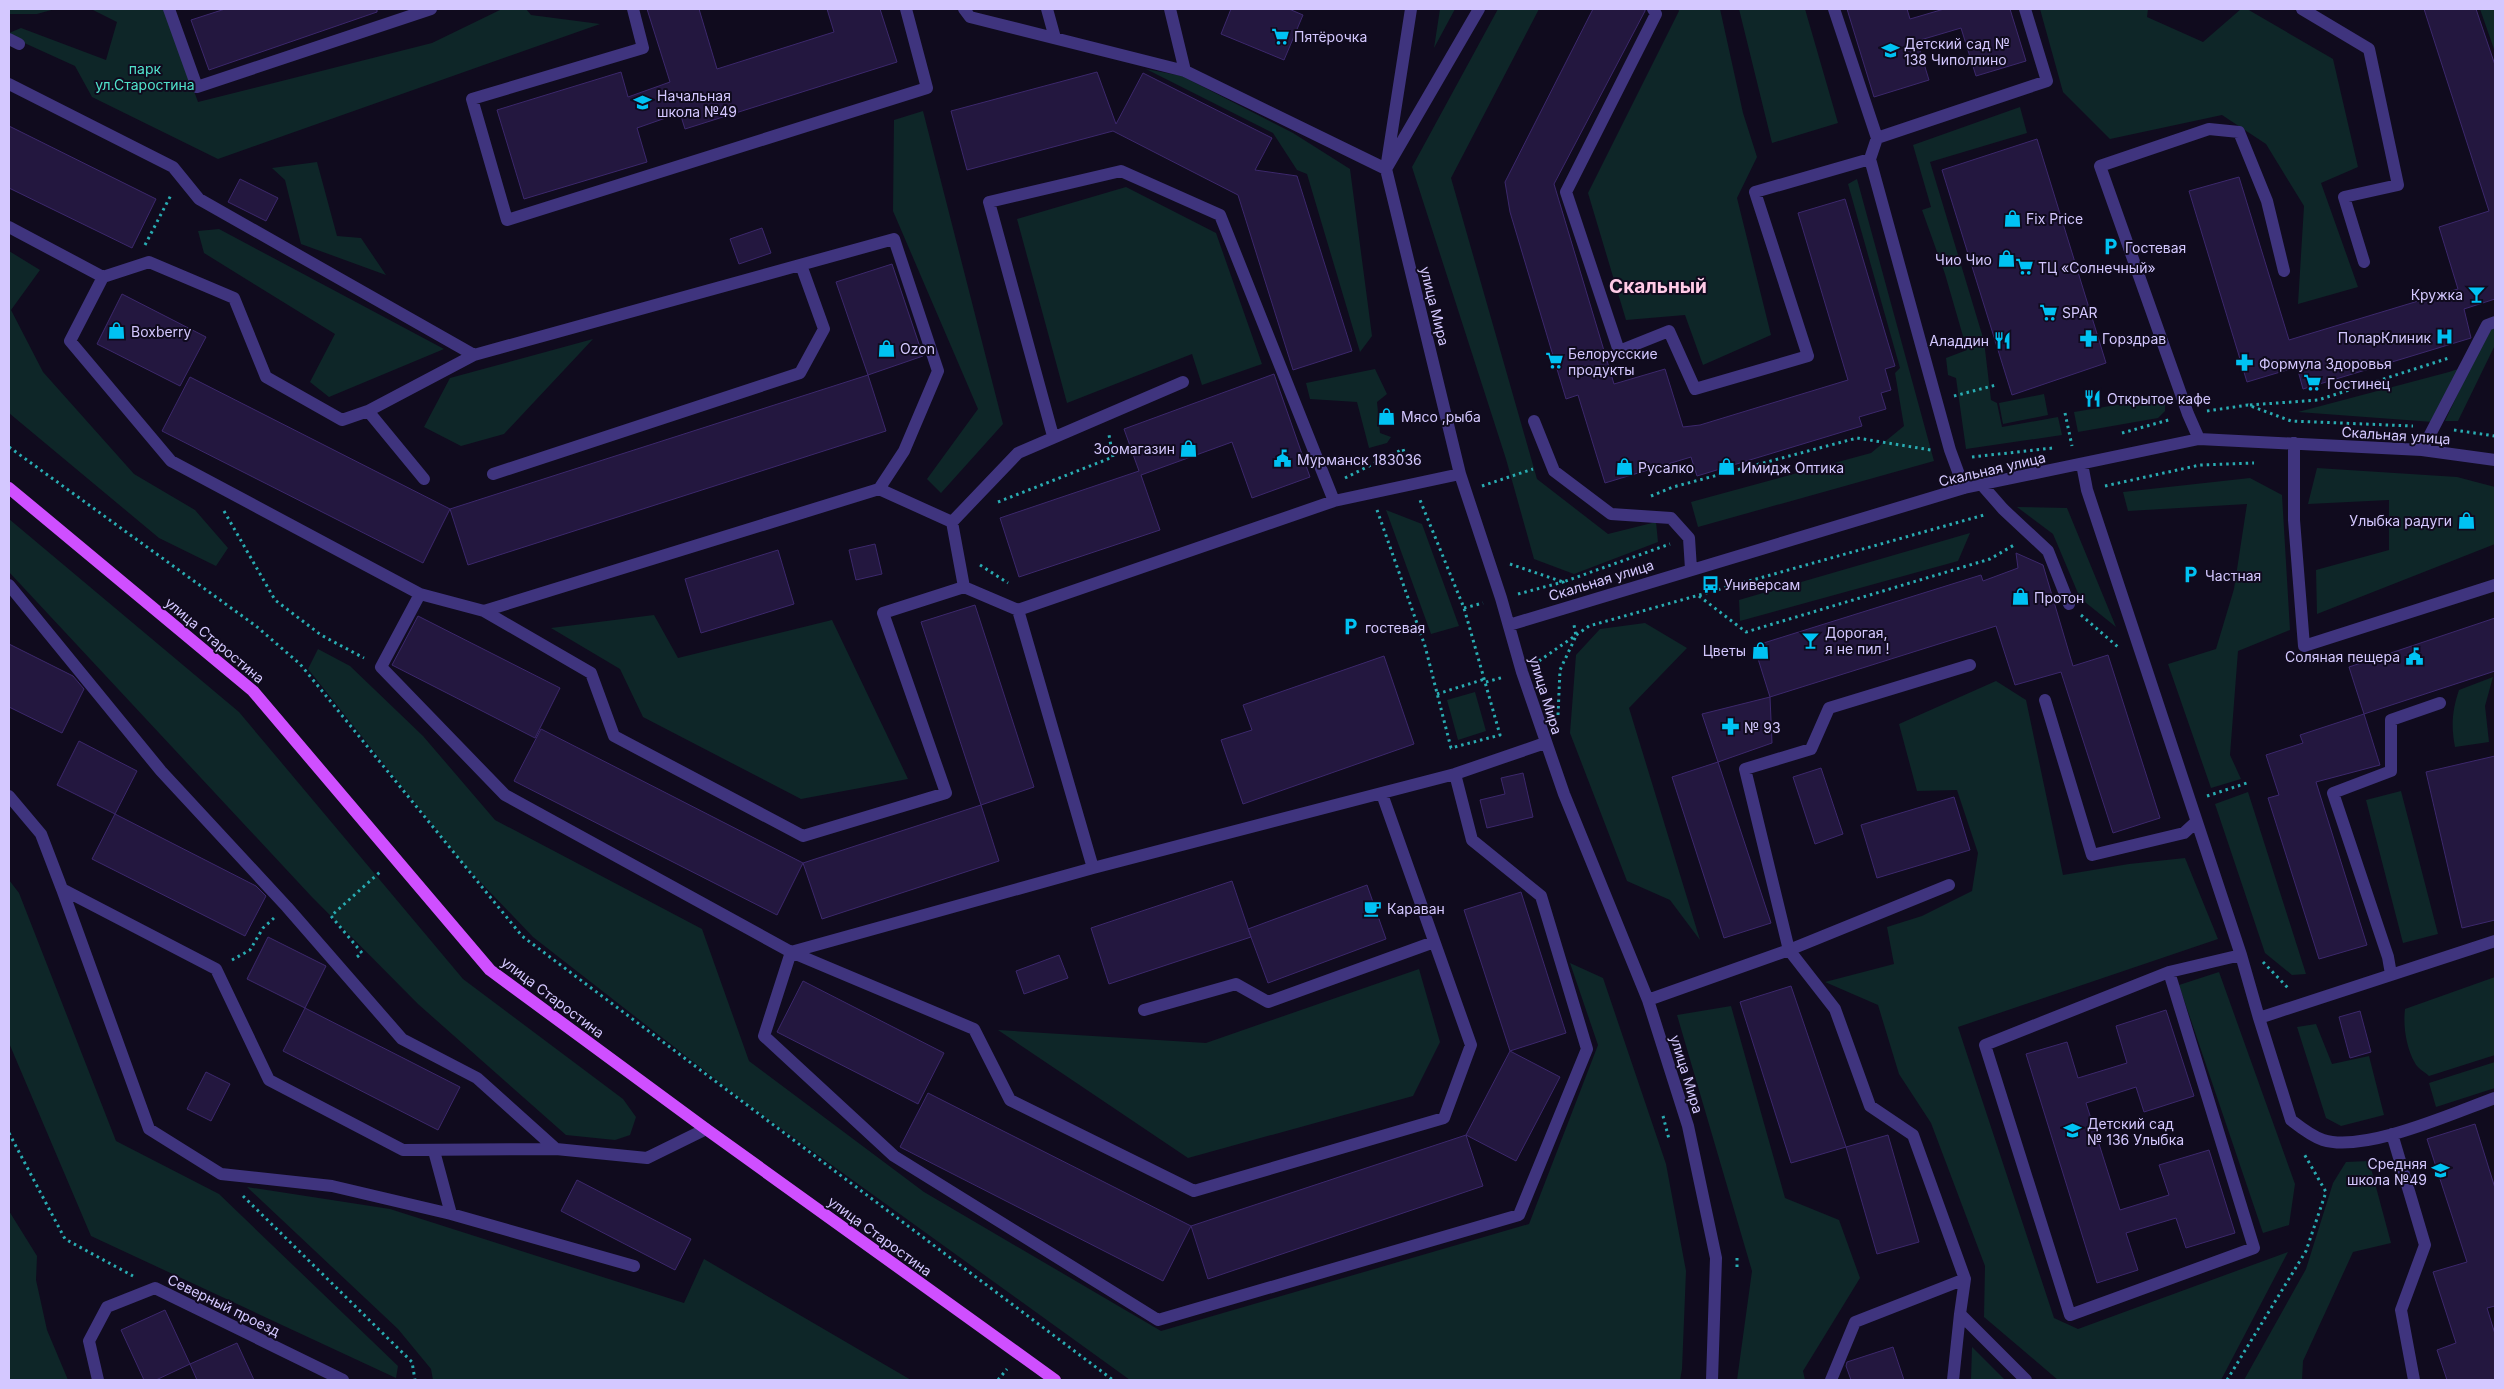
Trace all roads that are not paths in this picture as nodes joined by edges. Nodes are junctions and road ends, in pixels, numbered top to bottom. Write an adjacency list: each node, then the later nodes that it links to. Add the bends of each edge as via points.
1 (169, 9): 2 (street, via 197,87)
2 (431, 9)
3 (632, 9): 4 (street, via 643,48 472,99 507,220 927,88)
4 (906, 9)
5 (964, 9): 14 (street, via 970,17)
6 (1047, 9): 14 (street)
7 (1170, 9): 15 (street)
8 (1411, 9): 19 (street, улица Мира)
9 (1478, 9): 19 (street)
10 (1653, 9): 18 (street, via 1656,14 1566,192 1619,351 1669,331 1695,389 1808,356 1755,192)
11 (1834, 9): 17 (street)
12 (2025, 9): 17 (street, via 2047,82)
13 (2302, 9): 21 (street, via 2369,49 2398,185 2344,197)
14 (1056, 38): 15 (street)
15 (1185, 71): 19 (street)
16 (9, 84): 26 (street, via 173,167 199,198)
17 (1876, 138): 18 (street)
18 (1870, 160): 41 (street, via 1950,450)
19 (1386, 169): 37 (street, улица Мира)
20 (9, 226): 24 (street)
21 (2364, 262)
22 (801, 265): 26 (street); 36 (street, via 824,329 800,373); 42 (street, via 894,239 938,371 904,451)
23 (2284, 271): 31 (street, via 2267,201 2239,132 2209,129 2100,166)
24 (103, 277): 28 (street, via 149,262 234,298 266,377 342,420); 49 (street, via 70,341 171,461)
25 (2495, 322): 33 (street, via 2487,325)
26 (474, 355): 28 (street)
27 (1184, 382): 30 (street)
28 (368, 411): 38 (street)
29 (1534, 421): 45 (street, via 1554,471 1611,514 1671,518 1689,538)
30 (1053, 436): 43 (street, via 989,202 1121,171 1220,215); 44 (street, via 1018,452)
31 (2199, 439): 32 (street, Скальная улица); 35 (street, Скальная улица)
32 (2294, 443): 33 (street, Скальная улица); 47 (street, via 2294,520 2304,646)
33 (2422, 450): 34 (street, Скальная улица)
34 (2495, 460)
35 (2082, 464): 39 (street, Скальная улица); 61 (street, via 2087,490)
36 (493, 474)
37 (1460, 474): 43 (street); 53 (street, улица Мира)
38 (424, 479)
39 (1982, 485): 41 (street, Скальная улица); 50 (street, via 2048,552)
40 (9, 488): 76 (main road, улица Старостина, via 253,691 490,970)
41 (1964, 488): 45 (street, Скальная улица)
42 (879, 489): 44 (street); 52 (street)
43 (1334, 501): 51 (street)
44 (952, 522): 48 (street)
45 (1691, 569): 53 (street, Скальная улица)
46 (9, 585): 78 (street, via 161,770 402,1039 477,1078)
47 (2495, 585)
48 (964, 586): 51 (street); 52 (street, via 883,613 946,793 803,836 614,736 591,673)
49 (420, 594): 52 (street); 68 (street, via 381,667 505,795)
50 (2069, 604)
51 (1018, 610): 62 (street)
52 (484, 611)
53 (1509, 625): 57 (street, улица Мира)
54 (1970, 665): 67 (street, via 1829,708 1811,749 1744,769)
55 (2045, 700): 61 (street, via 2092,855 2184,833)
56 (2440, 703): 71 (street, via 2391,720 2390,771 2333,793)
57 (1545, 742): 58 (street); 72 (street, улица Мира)
58 (1455, 774): 59 (street); 68 (street, via 1472,840 1541,896 1587,1049 1519,1215 1158,1320 894,1156 764,1036)
59 (1382, 794): 62 (street); 66 (street)
60 (9, 796): 64 (street, via 41,834)
61 (2196, 822): 69 (street)
62 (1093, 868): 68 (street)
63 (1950, 885): 67 (street)
64 (62, 889): 79 (street, via 216,969 270,1080 402,1150); 80 (street, via 149,1129 221,1174 332,1186)
65 (2495, 941): 71 (street)
66 (1434, 942): 68 (street, via 1471,1045 1444,1118 1194,1191 1010,1100 974,1029); 73 (street, via 1268,1002 1236,984)
67 (1789, 950): 72 (street); 82 (street, via 1835,1009 1870,1106 1913,1135)
68 (791, 952)
69 (2241, 955): 70 (street); 74 (street)
70 (2169, 972): 70 (street, via 1985,1045 2070,1315 2254,1248)
71 (2391, 974): 74 (street)
72 (1648, 1000): 87 (street, улица Мира, via 1688,1126 1716,1258)
73 (1144, 1010)
74 (2259, 1018): 77 (street, via 2290,1120 2322,1140 2351,1144)
75 (2495, 1098): 77 (street)
76 (706, 1129): 78 (street, via 647,1158); 86 (main road, улица Старостина)
77 (2392, 1134): 91 (street, via 2425,1245 2401,1310)
78 (556, 1149): 79 (street)
79 (434, 1151): 80 (street)
80 (451, 1214): 81 (street)
81 (634, 1266)
82 (1965, 1280): 83 (street); 88 (street, via 1856,1322)
83 (1960, 1314): 89 (street); 90 (street)
84 (98, 1380): 85 (street, Северный проезд, via 89,1341 107,1306 156,1288)
85 (343, 1380)
86 (1054, 1380)
87 (1712, 1380)
88 (1831, 1380)
89 (1953, 1380)
90 (2026, 1380)
91 (2414, 1380)

